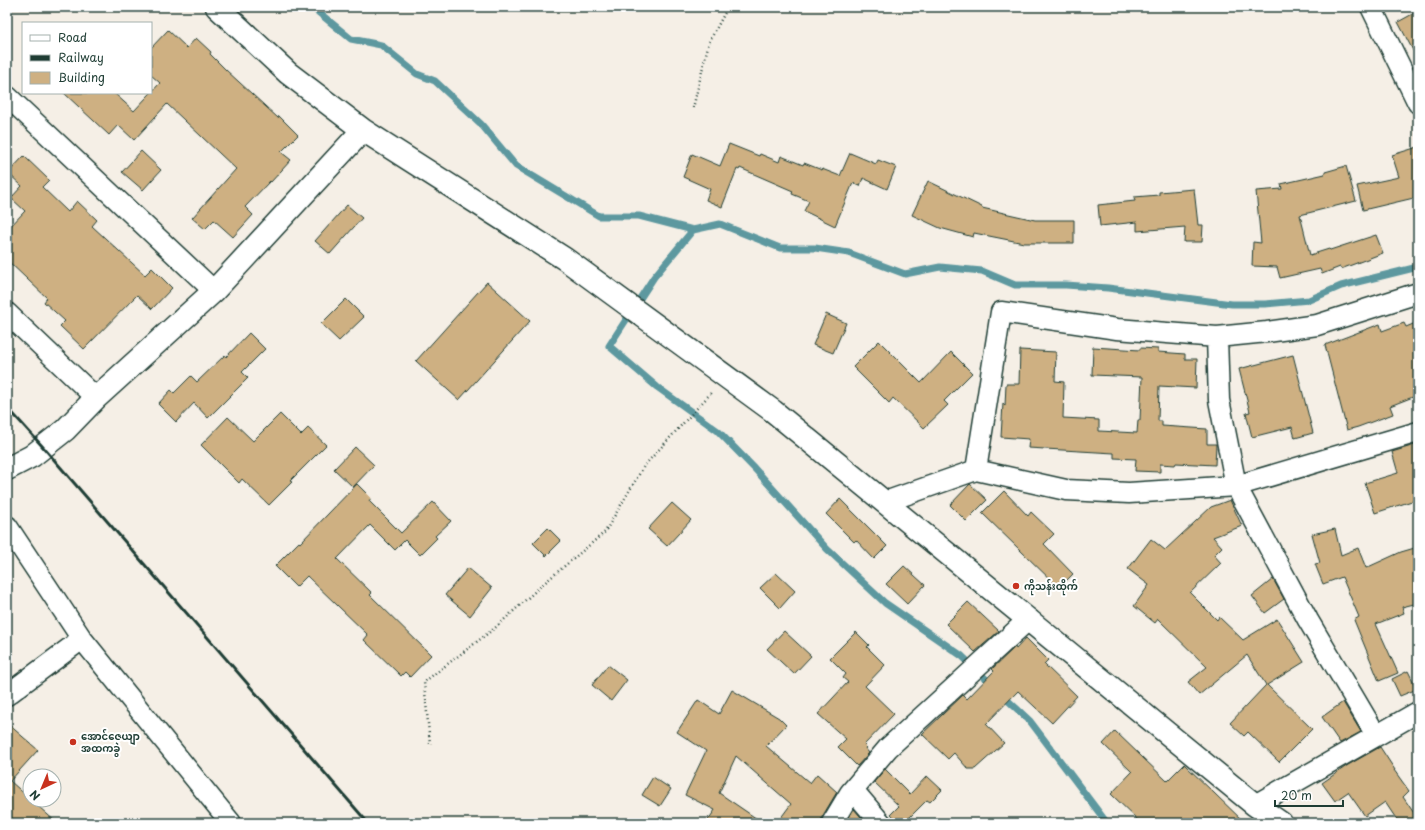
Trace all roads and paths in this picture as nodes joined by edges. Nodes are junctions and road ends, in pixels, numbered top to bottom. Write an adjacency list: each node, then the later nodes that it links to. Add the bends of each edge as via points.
1 (217, 7): 7 (street, via 288,73)
2 (728, 7): 6 (path, via 709,42)
3 (1371, 7): 5 (street)
4 (7, 96): 8 (street)
5 (1418, 102)
6 (693, 108)
7 (363, 130): 8 (street); 12 (street, via 565,259)
8 (214, 291): 13 (street)
9 (1418, 293): 11 (street, via 1317,325)
10 (7, 313): 13 (street)
11 (1217, 337): 16 (street, via 1117,329 1001,312); 17 (street, via 1219,400)
12 (727, 377): 18 (street, via 773,410); 25 (path, via 644,466 605,532 495,628 424,682)
13 (96, 398): 15 (street, via 32,456)
14 (1418, 432): 17 (street)
15 (7, 470)
16 (976, 470): 17 (street, via 1066,490 1129,493); 18 (street)
17 (1236, 486): 24 (street, via 1308,620)
18 (885, 502): 20 (street)
19 (7, 526): 21 (street)
20 (1029, 619): 26 (street, via 888,748); 27 (street)
21 (82, 639): 22 (street); 28 (street)
22 (7, 695)
23 (1418, 712): 24 (street)
24 (1376, 735): 27 (street)
25 (430, 744)
26 (853, 790): 29 (street); 30 (street)
27 (1255, 805): 31 (street)
28 (231, 823)
29 (832, 823)
30 (880, 823)
31 (1281, 823)

